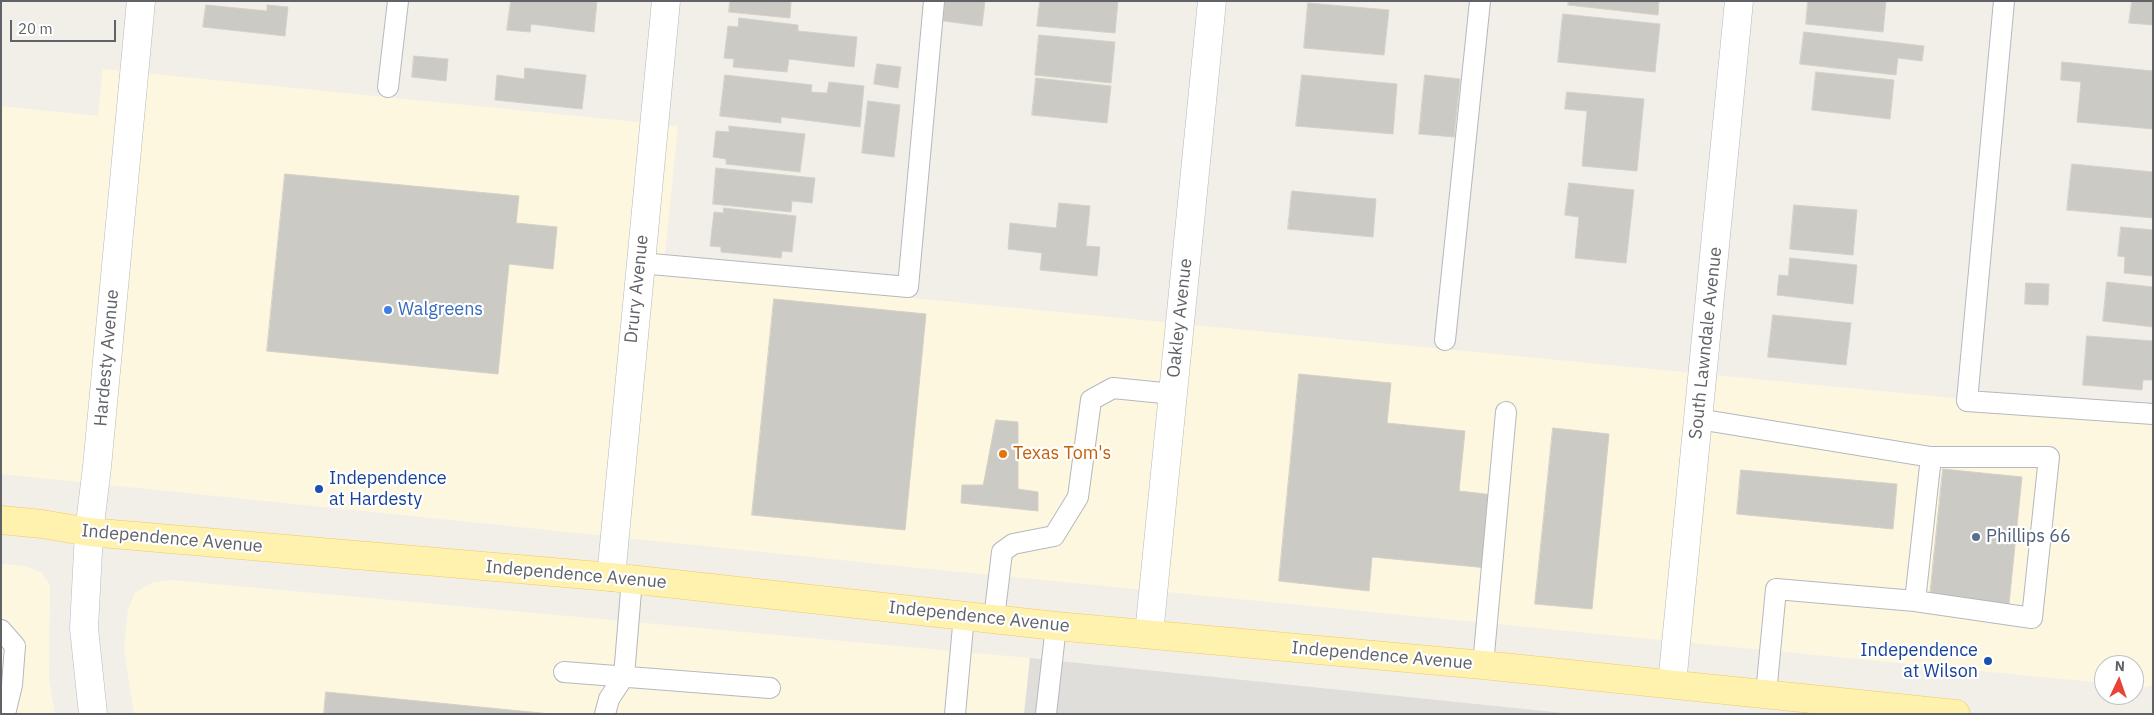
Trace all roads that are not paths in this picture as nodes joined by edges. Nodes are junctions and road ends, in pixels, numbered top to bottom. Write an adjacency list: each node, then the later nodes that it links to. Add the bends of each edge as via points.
1 (141, 1): 18 (street, Hardesty Avenue)
2 (398, 1): 9 (lane)
3 (666, 1): 10 (street, Drury Avenue)
4 (934, 1): 10 (lane, via 908,287)
5 (1212, 1): 12 (street, Oakley Avenue)
6 (1480, 1): 11 (lane)
7 (1739, 1): 15 (street, South Lawndale Avenue)
8 (2004, 1): 14 (lane, via 1967,401)
9 (388, 87)
10 (640, 263): 19 (street, Drury Avenue)
11 (1445, 340)
12 (1172, 394): 22 (lane, via 1113,388 1091,400 1078,497 1054,536 1013,544 1002,552); 25 (street, Oakley Avenue)
13 (1506, 412): 26 (lane)
14 (2153, 414)
15 (1698, 419): 16 (lane); 29 (street, South Lawndale Avenue)
16 (1931, 457): 20 (lane); 20 (lane, via 2049,457 2032,618)
17 (1, 520): 18 (main road, Independence Avenue)
18 (89, 532): 19 (main road, Independence Avenue); 33 (street, Hardesty Avenue, via 84,628)
19 (621, 578): 21 (main road, Independence Avenue); 28 (lane)
20 (1915, 601): 31 (lane, via 1776,589)
21 (964, 616): 22 (main road, Independence Avenue); 35 (lane)
22 (994, 619): 23 (main road, Independence Avenue)
23 (1056, 626): 25 (main road, Independence Avenue); 36 (lane)
24 (1, 630): 32 (lane, via 15,646 12,685)
25 (1148, 634): 26 (main road, Independence Avenue)
26 (1484, 665): 29 (main road, Independence Avenue)
27 (564, 672): 28 (lane)
28 (624, 676): 30 (lane); 34 (lane, via 609,698)
29 (1672, 684): 31 (main road, Independence Avenue)
30 (770, 688)
31 (1766, 694): 37 (main road, Independence Avenue)
32 (5, 714)
33 (93, 714)
34 (605, 714)
35 (955, 714)
36 (1046, 714)
37 (1956, 714)

